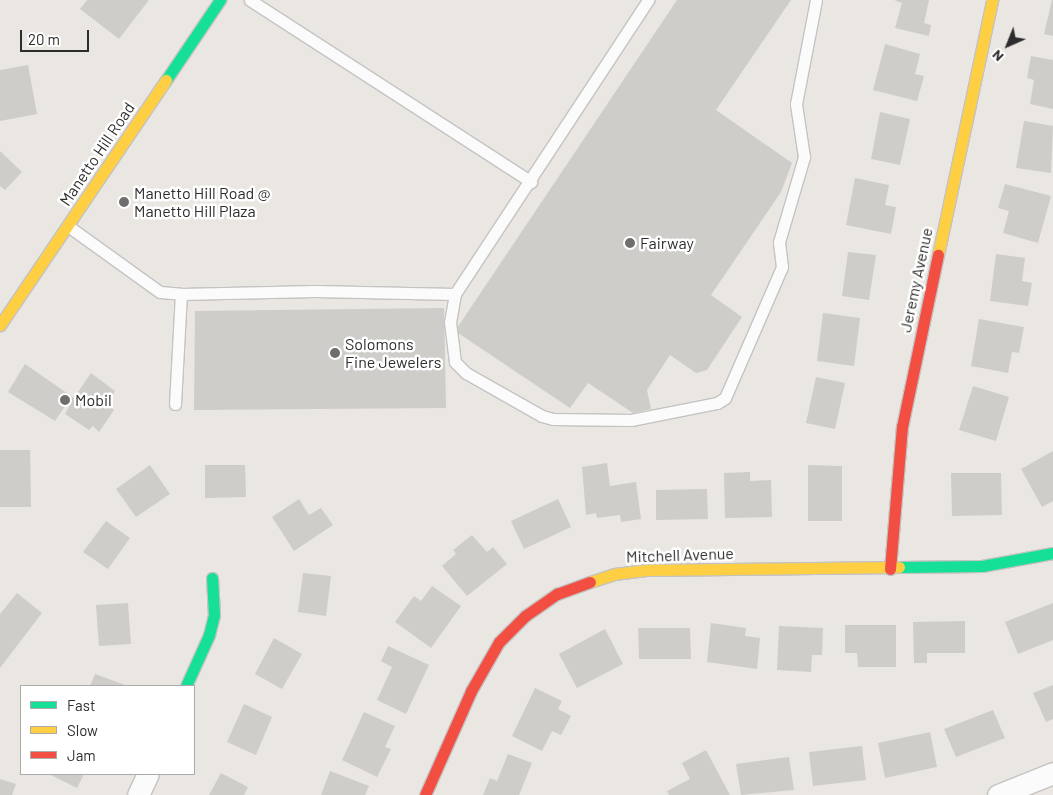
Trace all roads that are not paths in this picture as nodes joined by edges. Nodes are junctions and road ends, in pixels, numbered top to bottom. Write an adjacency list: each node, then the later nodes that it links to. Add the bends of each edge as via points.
1 (220, 0): 7 (street, Manetto Hill Road)
2 (250, 0): 6 (lane)
3 (648, 0): 6 (lane)
4 (816, 0): 9 (lane, via 796,104 804,156 779,242 782,267 725,398 717,403 631,420 553,419 542,416 466,373 456,362 450,322)
5 (992, 0): 13 (street, Jeremy Avenue, via 902,427)
6 (531, 182): 9 (lane)
7 (68, 226): 8 (lane, via 160,292); 10 (street, Manetto Hill Road)
8 (181, 294): 9 (lane, via 315,291); 11 (lane)
9 (455, 294)
10 (0, 325)
11 (174, 404)
12 (1053, 553): 13 (street, Mitchell Avenue, via 982,566)
13 (890, 570): 19 (street, Mitchell Avenue, via 646,570 614,574 557,594 525,616 499,642 471,691)
14 (212, 578): 15 (street, via 212,621)
15 (186, 685)
16 (1053, 773): 20 (street)
17 (148, 775): 18 (street)
18 (138, 795)
19 (425, 795)
20 (998, 795)

